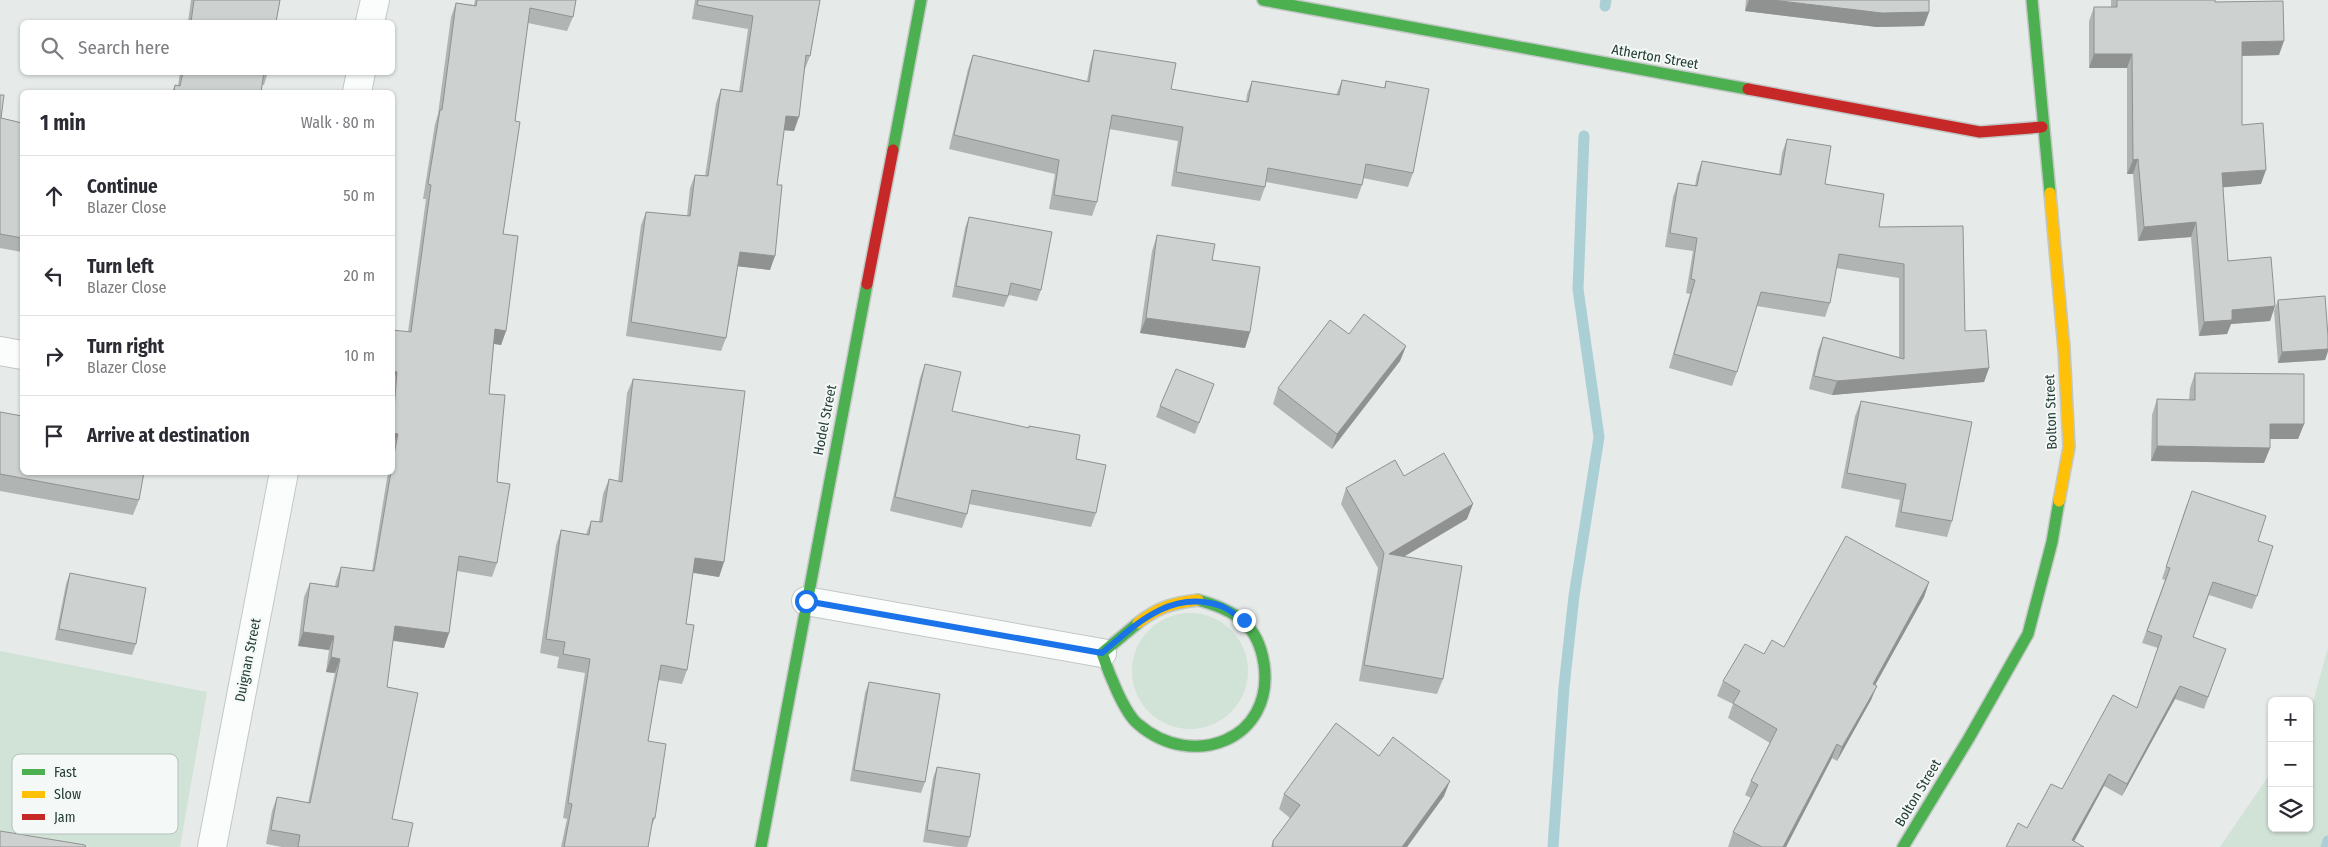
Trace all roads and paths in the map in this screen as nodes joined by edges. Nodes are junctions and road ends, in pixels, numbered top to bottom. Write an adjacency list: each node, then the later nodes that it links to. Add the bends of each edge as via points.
1 (375, 0): 5 (street)
2 (921, 0): 12 (street, Hodel Street)
3 (1263, 0): 8 (street, Atherton Street, via 1980,132)
4 (2032, 0): 8 (street, Bolton Street)
5 (370, 20)
6 (360, 75): 7 (street)
7 (357, 90)
8 (2042, 127): 16 (street, Bolton Street, via 2064,349 2069,447 2052,542 2028,634)
9 (0, 351): 10 (street)
10 (20, 355)
11 (283, 475): 14 (street, Duignan Street)
12 (806, 601): 13 (street); 15 (street, Hodel Street)
13 (1102, 653): 13 (street, via 1150,614 1173,603 1198,600 1222,606 1244,620 1259,640 1266,664 1266,690 1257,712 1242,730 1222,744 1199,749 1175,747 1154,738 1135,723 1110,681)
14 (212, 847)
15 (761, 847)
16 (1903, 847)

